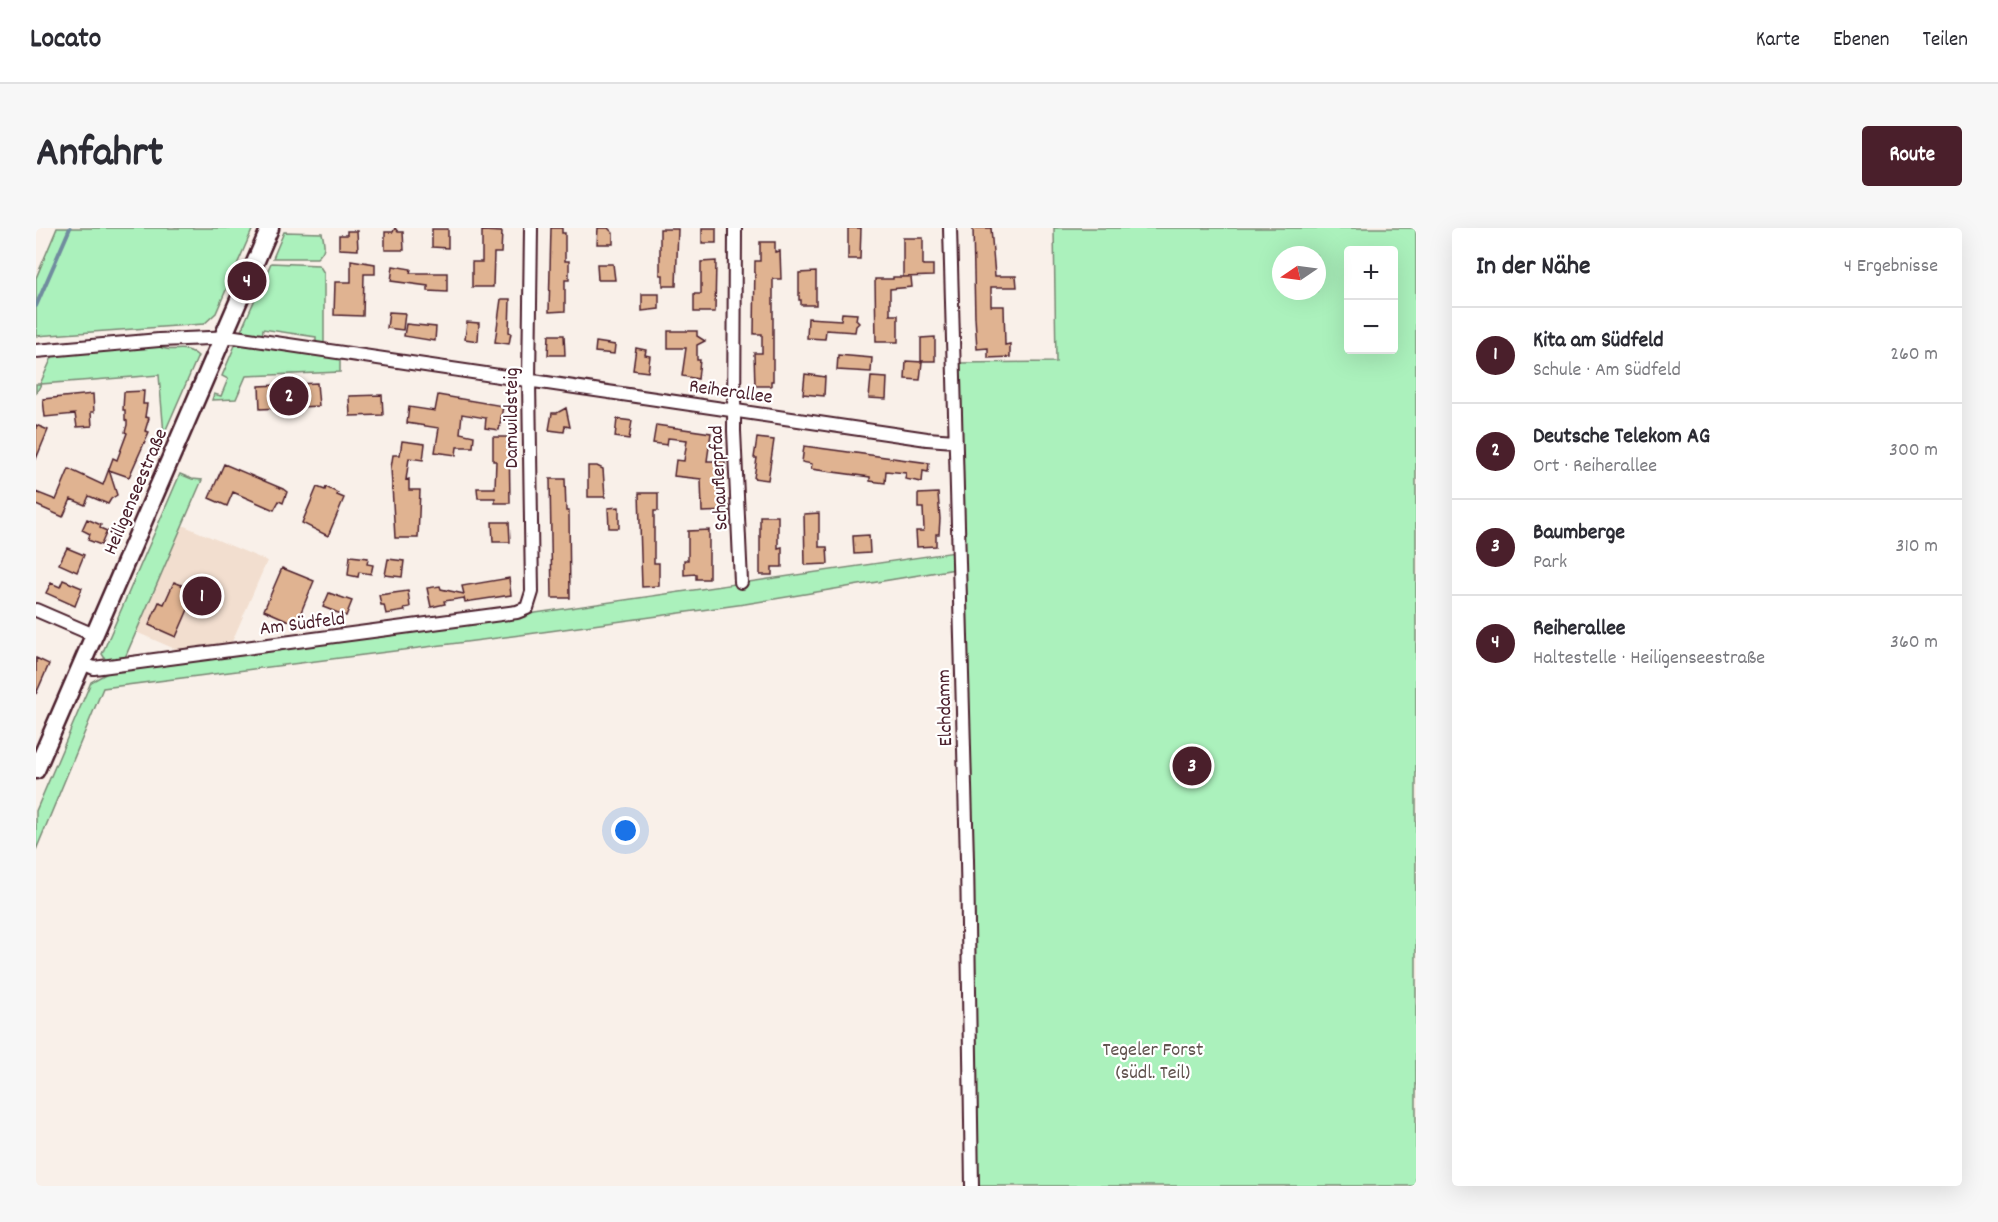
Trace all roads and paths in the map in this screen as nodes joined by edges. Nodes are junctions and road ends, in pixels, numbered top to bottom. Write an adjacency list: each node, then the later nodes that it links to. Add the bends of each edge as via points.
1 (270, 228): 5 (main road, Heiligenseestraße)
2 (531, 228): 7 (street, Damwildsteig)
3 (735, 228): 8 (street, Schauflerpfad)
4 (950, 228): 9 (street, Elchdamm)
5 (222, 339): 6 (street, Reiherallee, via 159,340); 7 (street, Reiherallee, via 237,338); 13 (main road, Heiligenseestraße)
6 (36, 351)
7 (529, 381): 8 (street, Reiherallee); 11 (street, Damwildsteig, via 531,592)
8 (734, 410): 9 (street, Reiherallee); 10 (street, Schauflerpfad)
9 (955, 441): 16 (street, Elchdamm)
10 (741, 582)
11 (527, 608): 14 (street, Am Südfeld, via 187,657 94,668)
12 (36, 610): 13 (street)
13 (94, 635): 14 (main road, Heiligenseestraße)
14 (82, 663): 15 (main road, Heiligenseestraße)
15 (36, 770)
16 (972, 1186)

